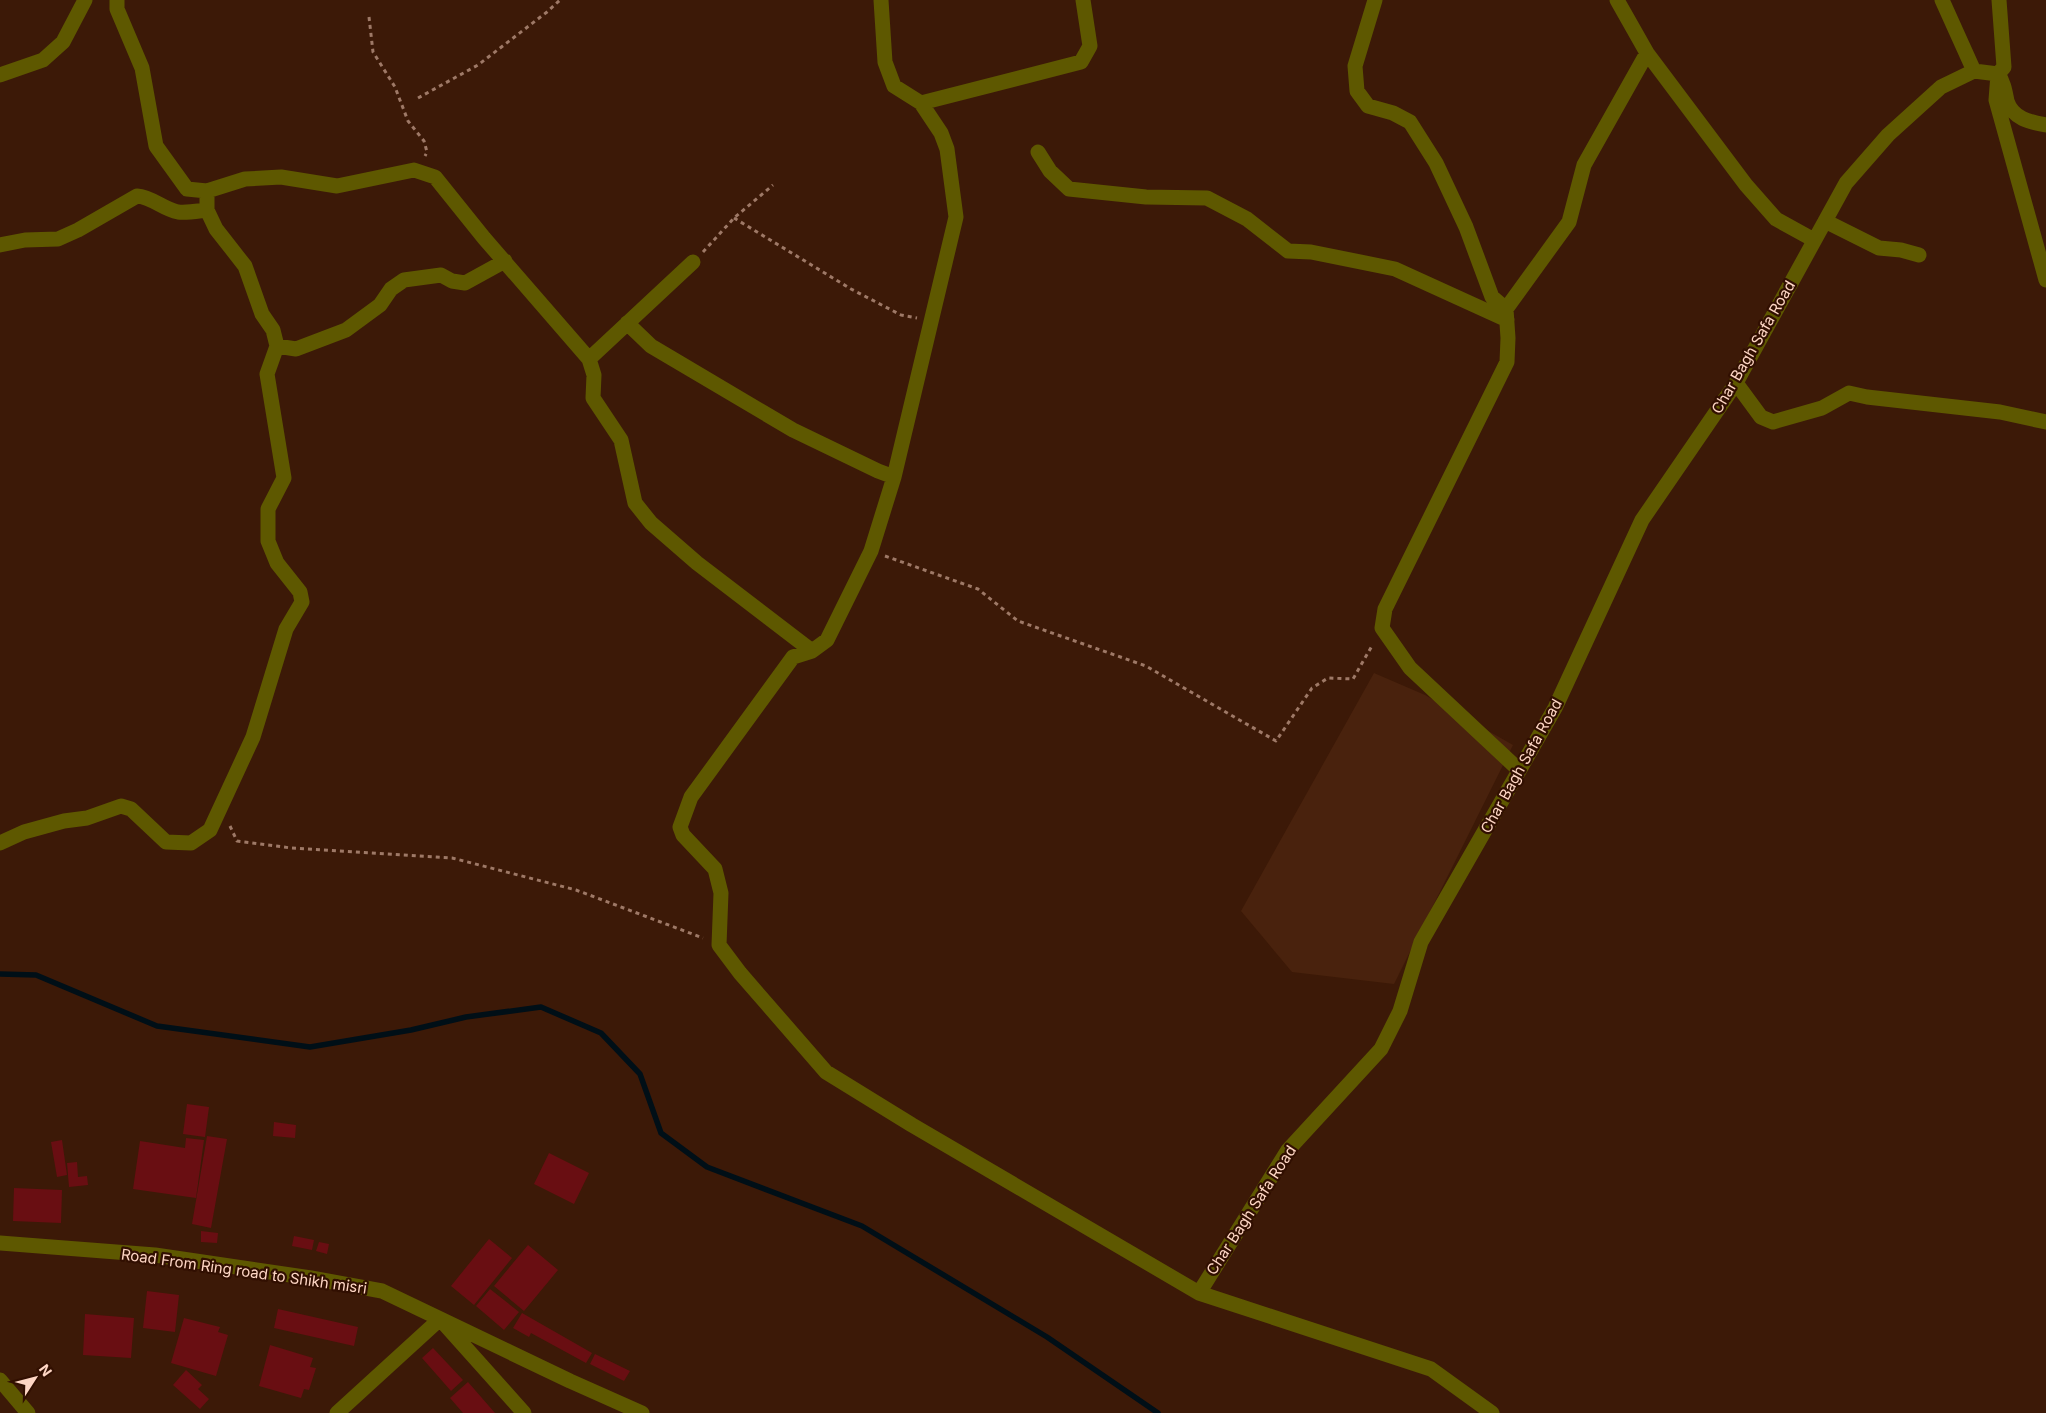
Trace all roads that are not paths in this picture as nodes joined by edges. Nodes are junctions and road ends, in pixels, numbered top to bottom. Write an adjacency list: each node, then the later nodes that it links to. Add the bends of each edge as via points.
1 (85, 0): 12 (street, via 63,42 43,60)
2 (116, 0): 16 (street, via 142,68 156,146 187,189)
3 (881, 0): 13 (street, via 886,62 894,86)
4 (1083, 0): 13 (street, via 1090,46 1081,62)
5 (1375, 0): 25 (street, via 1355,66 1357,91 1368,106 1410,122 1436,163 1466,227 1492,297)
6 (1617, 0): 9 (street)
7 (1942, 0): 10 (street)
8 (1999, 0): 11 (street, via 2004,67)
9 (1647, 53): 19 (street, via 1746,185 1776,219); 25 (street, via 1584,165 1569,222)
10 (1974, 71): 11 (street); 18 (street, Char Bagh Safa Road, via 1941,87 1888,135 1846,183)
11 (1998, 74): 14 (street, via 2008,104 2023,121); 24 (street, via 1996,100)
12 (0, 75)
13 (921, 103): 31 (street, via 948,149 956,217)
14 (2046, 125)
15 (1038, 152): 25 (street, via 1050,172 1069,189 1146,197 1207,198 1247,219 1288,251 1311,252 1395,268)
16 (207, 191): 17 (street); 22 (street, via 245,180 281,177 337,186 414,170 435,177)
17 (207, 210): 20 (street, via 178,212 146,196 137,196 58,239); 27 (street, via 216,229 245,266)
18 (1825, 221): 19 (street, Char Bagh Safa Road); 21 (street, via 1879,248)
19 (1814, 240): 29 (street, Char Bagh Safa Road)
20 (0, 244)
21 (1919, 255)
22 (505, 262): 27 (street, via 464,283 440,275 404,280 391,289 380,305 346,330 296,349); 28 (street)
23 (693, 262): 26 (street)
24 (2046, 280)
25 (1506, 314): 33 (street, via 1507,362 1385,610 1382,628 1410,668)
26 (627, 323): 28 (street); 31 (street, via 651,346 792,430)
27 (277, 346): 34 (street, via 266,374 284,478 268,509 268,541 277,563 300,592 302,602 286,629 253,737 210,830 192,843 166,842 132,809 121,806 87,818 24,832)
28 (589, 359): 32 (street, via 594,375 594,398 620,440 636,502 650,523)
29 (1736, 384): 30 (street, via 1761,417 1773,422 1822,408 1849,392 1866,397 2000,412); 33 (street, Char Bagh Safa Road, via 1642,520 1555,708)
30 (2046, 422)
31 (894, 476): 32 (street, via 871,551 827,640)
32 (812, 651): 36 (street, via 793,657 691,797 680,827 683,835 715,869 721,894 720,945 740,973 826,1072)
33 (1519, 770): 36 (street, Char Bagh Safa Road, via 1421,942 1400,1011 1381,1049 1288,1150)
34 (0, 843)
35 (0, 1243): 37 (street, Road From Ring road to Shikh misri, via 155,1255 312,1278 382,1291)
36 (1199, 1293): 43 (street, Char Bagh Safa Road, via 1431,1369)
37 (440, 1319): 40 (street); 41 (street); 42 (street, Road From Ring road to Shikh misri)
38 (0, 1380): 39 (street)
39 (28, 1413)
40 (336, 1413)
41 (524, 1413)
42 (642, 1413)
43 (1492, 1413)

